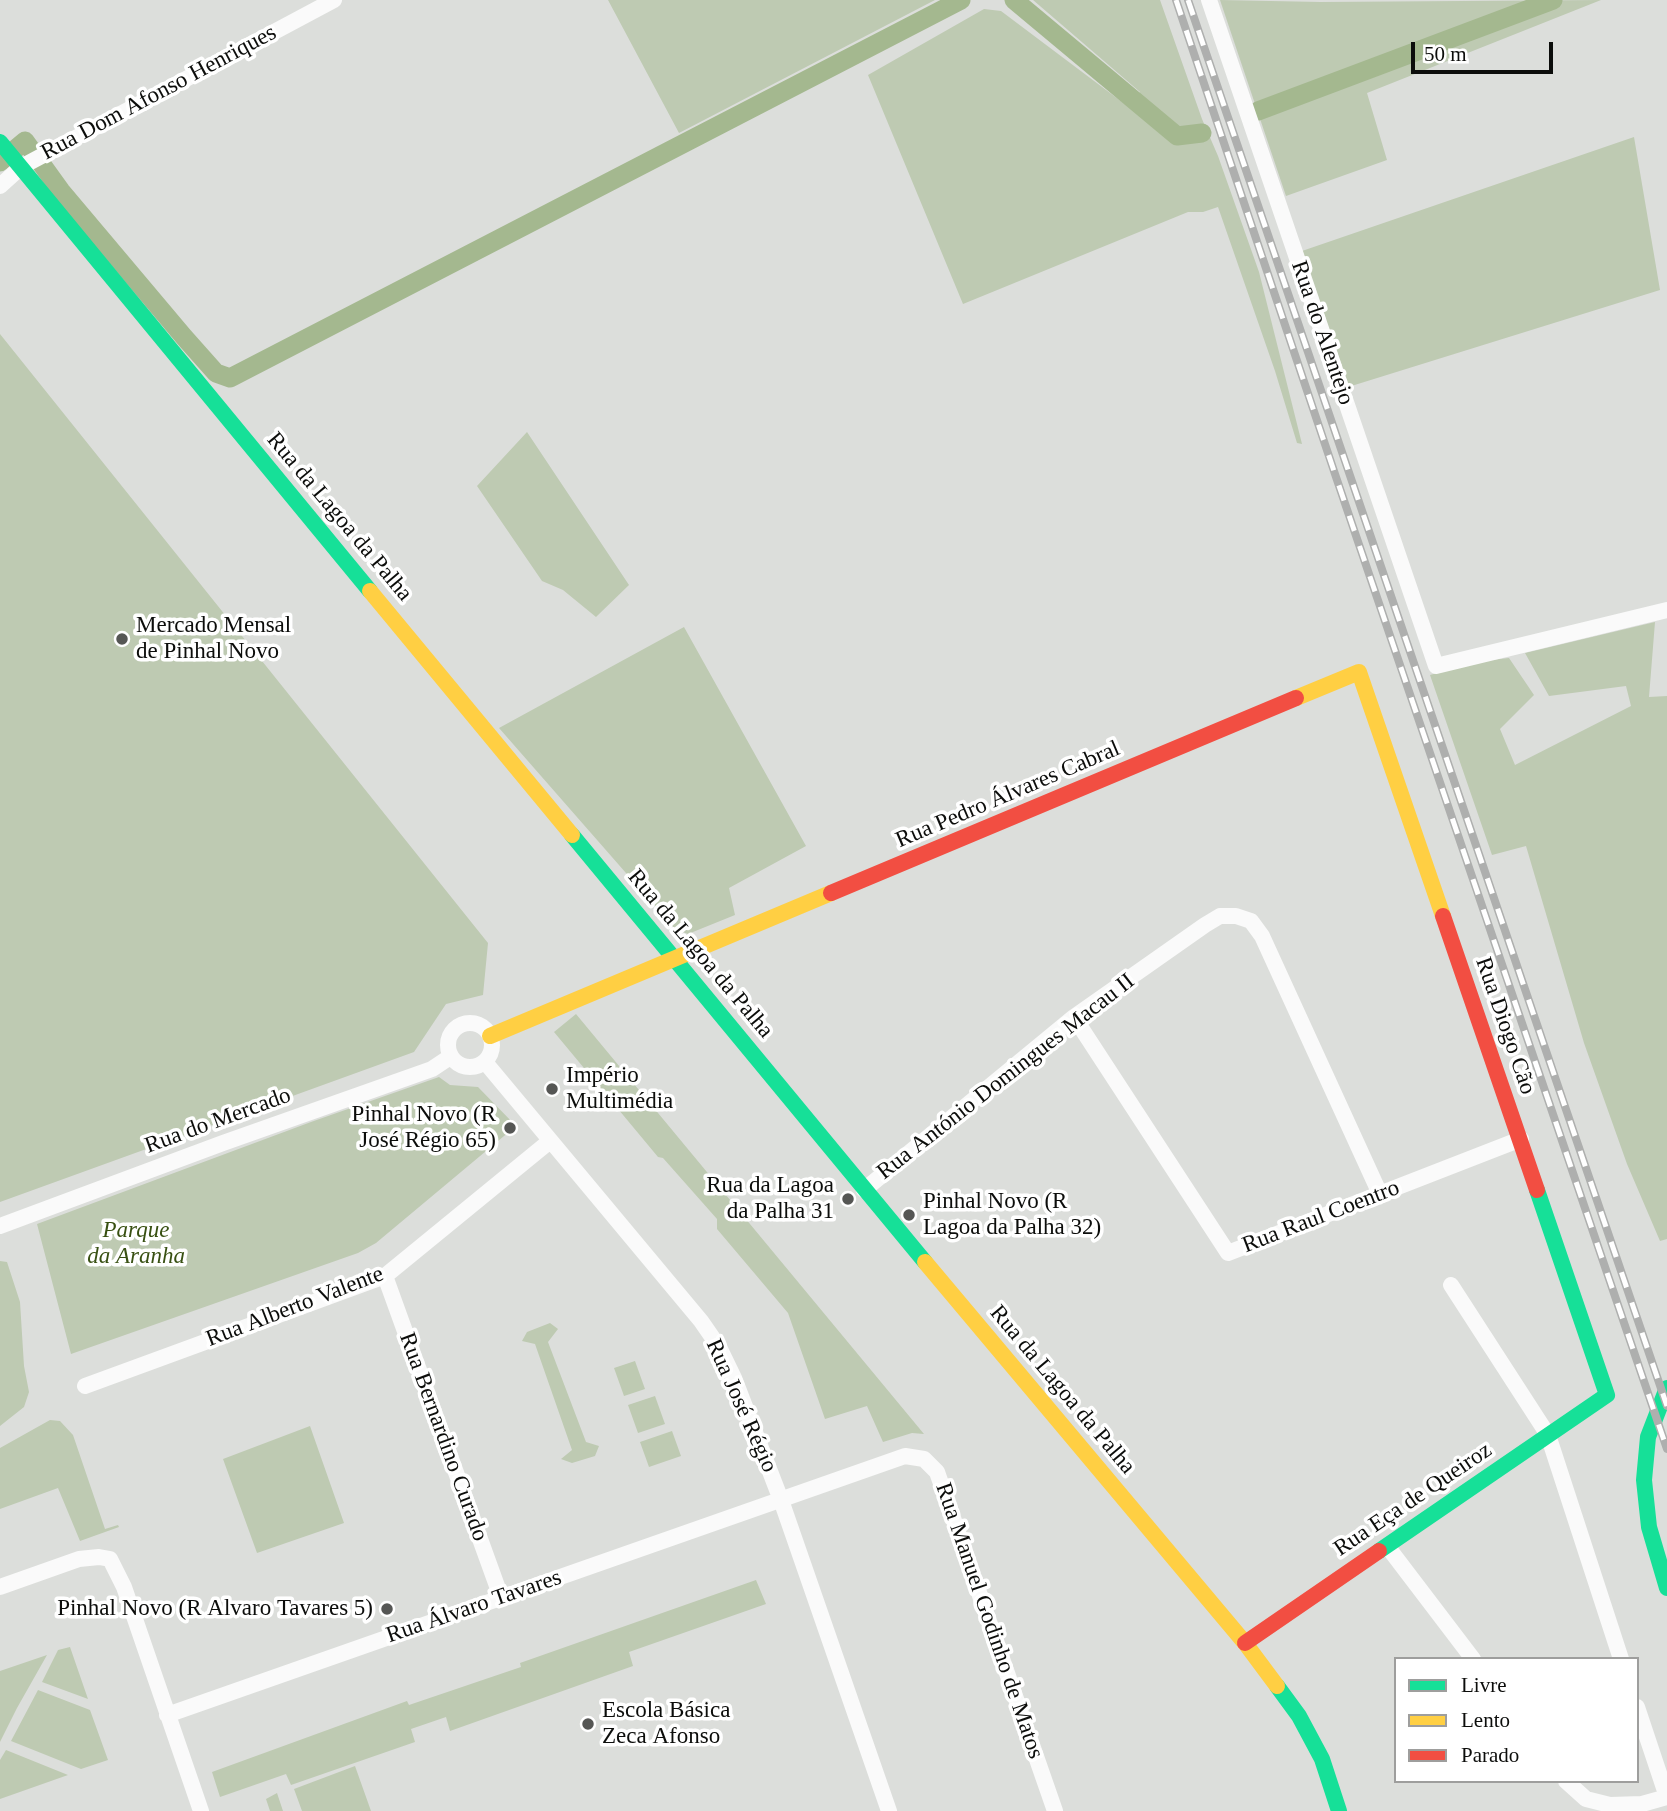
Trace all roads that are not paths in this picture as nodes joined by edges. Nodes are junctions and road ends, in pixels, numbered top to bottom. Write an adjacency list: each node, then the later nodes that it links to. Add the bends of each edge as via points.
1 (334, 0): 4 (street, Rua Dom Afonso Henriques)
2 (1209, 0): 6 (street, Rua do Alentejo, via 1436,666)
3 (0, 142): 4 (street, Rua da Lagoa da Palha)
4 (21, 167): 5 (street, Rua Dom Afonso Henriques); 8 (street, Rua da Lagoa da Palha)
5 (0, 186)
6 (1667, 610)
7 (1359, 672): 8 (street, Rua Pedro Álvares Cabral); 13 (street, Rua Diogo Cão)
8 (675, 960): 10 (street); 15 (street, Rua da Lagoa da Palha)
9 (1074, 1017): 15 (street, Rua António Domingues Macau II); 16 (street, Rua Raul Coentro, via 1228,1253); 16 (street, Rua António Domingues Macau II, via 1220,916 1251,921 1262,936)
10 (490, 1036): 11 (street, via 480,1025 459,1025 447,1042); 12 (street, via 492,1050)
11 (450, 1057): 12 (street, via 462,1067); 17 (street, Rua do Mercado, via 432,1069)
12 (485, 1062): 14 (street, Rua José Régio)
13 (1521, 1139): 16 (street, Rua Raul Coentro); 22 (street, Rua Diogo Cão)
14 (550, 1141): 18 (street, Rua Alberto Valente); 24 (street, Rua José Régio, via 719,1347)
15 (864, 1190): 29 (street, Rua da Lagoa da Palha)
16 (1380, 1194)
17 (0, 1226)
18 (385, 1276): 20 (street, Rua Alberto Valente); 28 (street, Rua Bernardino Curado)
19 (1451, 1285): 23 (street)
20 (85, 1386)
21 (1667, 1388): 27 (street, via 1648,1437 1644,1480 1649,1527)
22 (1607, 1395): 23 (street, Rua Eça de Queiroz)
23 (1548, 1436): 25 (street, Rua Eça de Queiroz); 31 (street)
24 (780, 1500): 28 (street, Rua Álvaro Tavares); 37 (street, Rua José Régio); 38 (street, Rua Manuel Godinho de Matos, via 905,1456 924,1459 937,1472)
25 (1387, 1546): 29 (street, Rua Eça de Queiroz); 30 (street)
26 (0, 1587): 33 (street, via 79,1559 110,1559 124,1587)
27 (1667, 1588)
28 (501, 1597): 33 (street, Rua Álvaro Tavares)
29 (1245, 1643): 39 (street, Rua da Lagoa da Palha, via 1298,1716 1322,1759)
30 (1471, 1657)
31 (1620, 1657)
32 (1639, 1713): 35 (street)
33 (167, 1715): 36 (street)
34 (1568, 1783): 35 (street, via 1586,1798 1610,1805)
35 (1667, 1797)
36 (200, 1811)
37 (889, 1811)
38 (1055, 1811)
39 (1339, 1811)

